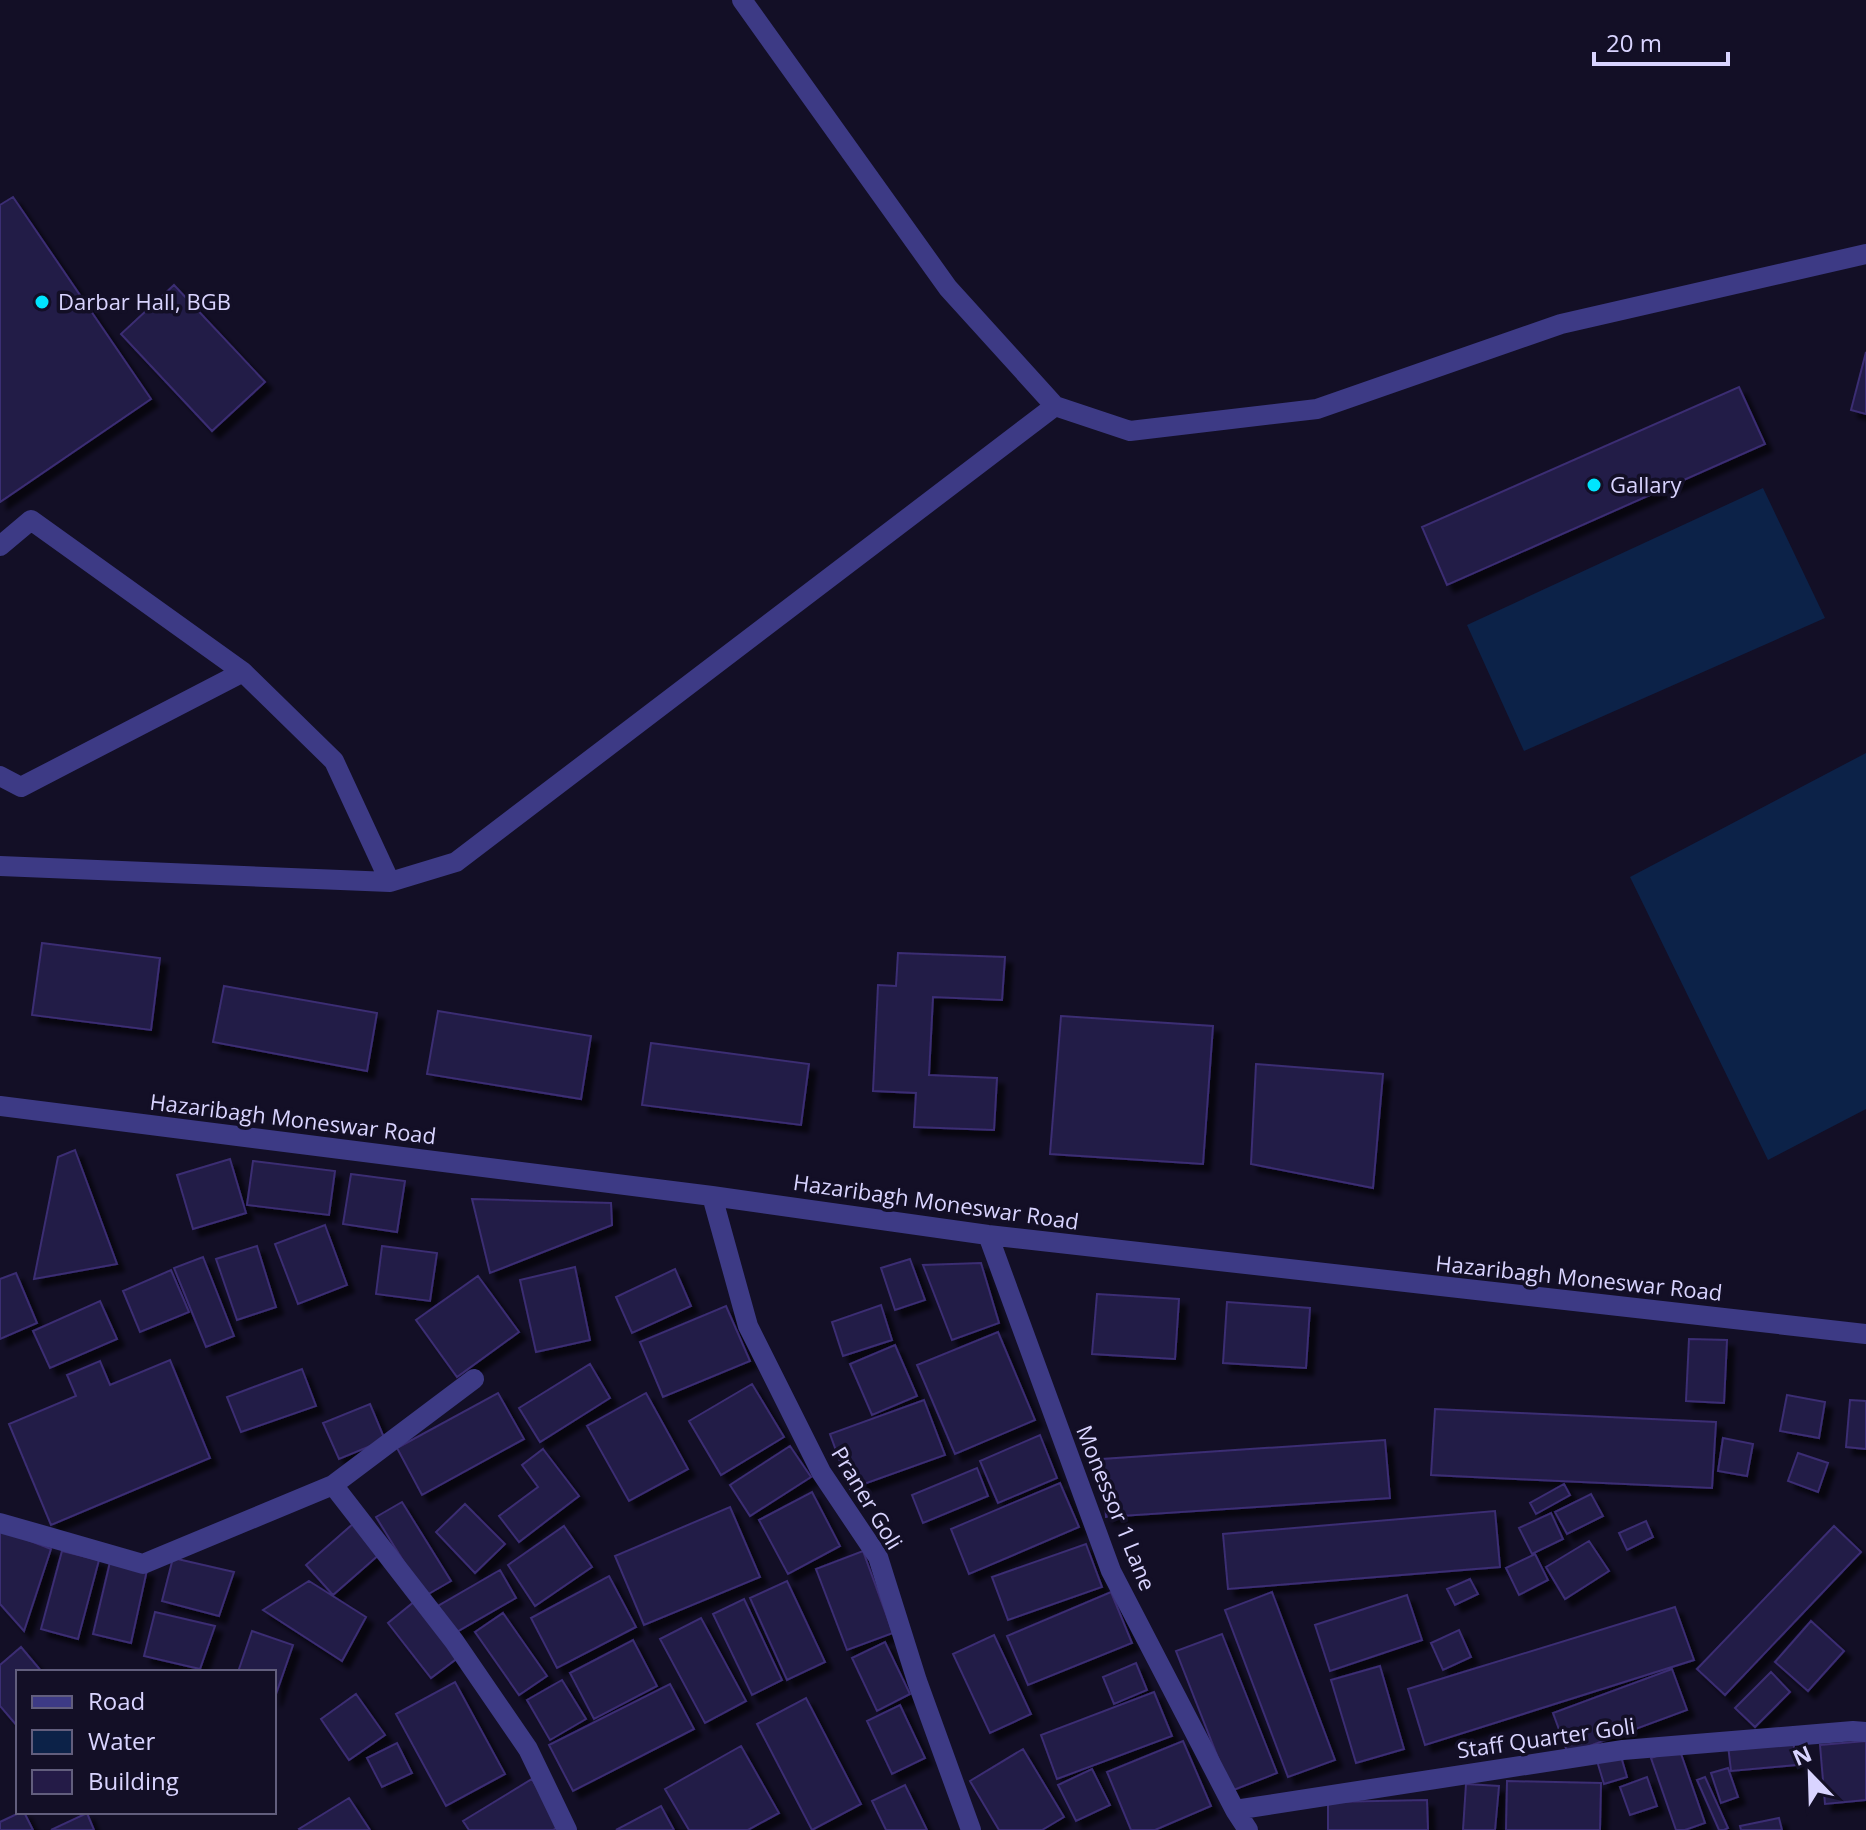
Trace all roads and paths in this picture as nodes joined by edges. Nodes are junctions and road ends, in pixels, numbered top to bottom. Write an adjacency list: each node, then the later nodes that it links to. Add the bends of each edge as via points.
1 (742, 0): 3 (street, via 948,288)
2 (1866, 254): 3 (street, via 1561,324 1317,409 1130,431)
3 (1055, 406): 8 (street, via 456,862)
4 (0, 546): 5 (street, via 31,520)
5 (243, 672): 6 (street, via 21,787); 8 (street, via 334,761)
6 (0, 776)
7 (0, 866): 8 (street)
8 (390, 882)
9 (0, 1106): 10 (street, Hazaribagh Moneswar Road)
10 (712, 1196): 11 (street, Hazaribagh Moneswar Road); 19 (street, Praner Goli, via 748,1326 821,1472 878,1557)
11 (988, 1235): 12 (street, Hazaribagh Moneswar Road); 17 (street, Monessor 1 Lane, via 1111,1571)
12 (1866, 1334)
13 (474, 1379): 14 (street)
14 (333, 1485): 15 (street, via 143,1564); 18 (street, via 454,1641 528,1749)
15 (0, 1523)
16 (1866, 1732): 17 (street, Staff Quarter Goli, via 1623,1750)
17 (1235, 1810): 20 (street, Monessor 1 Lane)
18 (567, 1830)
19 (971, 1830)
20 (1248, 1830)

